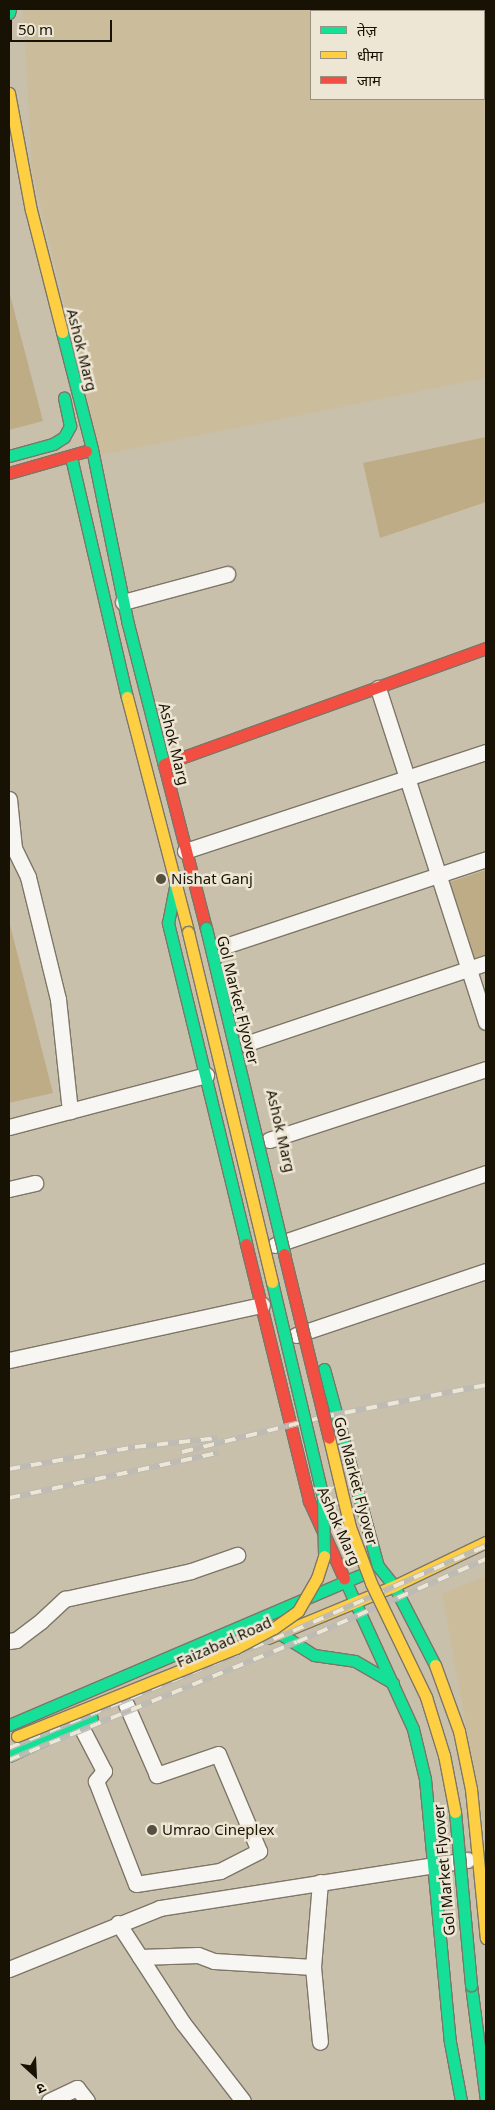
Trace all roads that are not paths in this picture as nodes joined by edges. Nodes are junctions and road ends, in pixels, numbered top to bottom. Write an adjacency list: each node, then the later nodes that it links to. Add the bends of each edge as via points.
1 (10, 9): 2 (main road)
2 (9, 13)
3 (9, 93): 7 (main road, Ashok Marg, via 31,210)
4 (16, 197): 5 (main road)
5 (39, 294)
6 (60, 381): 8 (main road, Ashok Marg, via 69,420 68,431 60,441)
7 (92, 449): 9 (main road); 12 (main road, Ashok Marg)
8 (9, 456)
9 (71, 457): 10 (main road); 23 (main road, Ashok Marg, via 144,769)
10 (9, 473)
11 (227, 574): 12 (street)
12 (123, 602): 16 (main road, Ashok Marg)
13 (486, 648): 14 (main road)
14 (378, 688): 16 (main road, via 309,709); 17 (street)
15 (486, 752): 17 (street)
16 (164, 764): 19 (main road, Ashok Marg)
17 (407, 778): 19 (street); 21 (street)
18 (9, 799): 31 (street, via 14,848 28,877 58,999)
19 (185, 851): 22 (main road, Ashok Marg)
20 (486, 859): 21 (street)
21 (439, 875): 24 (street); 26 (street)
22 (192, 880): 24 (main road, Ashok Marg, via 211,901); 78 (main road, Gol Market Flyover, bridge, via 350,1527 371,1583 426,1697 444,1755 453,1794 471,1985)
23 (176, 887): 30 (main road, Ashok Marg, via 168,923); 61 (main road, bridge, via 323,1497 325,1552 317,1578 298,1611 274,1628 236,1648)
24 (222, 947): 28 (main road, Ashok Marg)
25 (486, 963): 26 (street)
26 (470, 968): 27 (street); 28 (street)
27 (486, 1022)
28 (245, 1044): 33 (main road, Ashok Marg)
29 (486, 1069): 33 (street)
30 (206, 1075): 31 (street); 38 (main road, Ashok Marg)
31 (70, 1110): 32 (street)
32 (9, 1127)
33 (268, 1140): 37 (main road, Ashok Marg)
34 (486, 1173): 37 (street)
35 (35, 1182): 36 (street)
36 (9, 1189)
37 (292, 1240): 38 (street); 41 (main road, Ashok Marg)
38 (249, 1252): 40 (main road, Ashok Marg)
39 (486, 1271): 41 (street)
40 (262, 1305): 42 (main road, Ashok Marg); 43 (street)
41 (313, 1330): 42 (street); 44 (main road, Ashok Marg)
42 (271, 1342): 45 (main road, Ashok Marg)
43 (9, 1360)
44 (330, 1394): 45 (main road); 46 (main road, Ashok Marg)
45 (285, 1405): 47 (main road, Ashok Marg)
46 (345, 1447): 47 (main road); 51 (main road, Ashok Marg)
47 (300, 1462): 52 (main road, Ashok Marg, via 309,1501)
48 (486, 1543): 50 (street); 50 (street, via 469,1540)
49 (237, 1555): 56 (street, via 191,1572 65,1599 16,1640)
50 (452, 1556): 53 (main road, Faizabad Road)
51 (378, 1566): 52 (main road, Faizabad Road); 53 (main road)
52 (347, 1582): 54 (main road, Ashok Marg); 60 (main road, Faizabad Road)
53 (394, 1586): 54 (main road, Faizabad Road); 63 (main road, via 441,1676 459,1731)
54 (355, 1601): 55 (main road, Faizabad Road); 57 (main road, Ashok Marg)
55 (279, 1633): 57 (main road, via 314,1655 355,1661); 58 (main road, Faizabad Road)
56 (9, 1641)
57 (393, 1683): 64 (main road, Ashok Marg, via 413,1728 425,1779)
58 (126, 1704): 59 (main road, Faizabad Road); 65 (street, via 157,1775 218,1754 259,1851 220,1871)
59 (79, 1723): 62 (main road, Faizabad Road); 65 (street, via 104,1771 96,1782 136,1884)
60 (9, 1725)
61 (13, 1738)
62 (9, 1756)
63 (481, 1858): 64 (street); 69 (main road)
64 (434, 1864): 66 (street); 77 (main road, Ashok Marg, via 450,2042)
65 (153, 1882): 67 (street)
66 (320, 1882): 67 (street); 71 (street)
67 (160, 1908): 68 (street)
68 (118, 1924): 70 (street); 72 (street)
69 (486, 1938)
70 (140, 1957): 71 (street, via 198,1955 214,1961); 76 (street, via 183,2023)
71 (313, 1967): 73 (street)
72 (9, 1969)
73 (320, 2042)
74 (48, 2101): 75 (street, via 77,2088)
75 (87, 2101)
76 (243, 2101)
77 (462, 2101)
78 (486, 2101)

